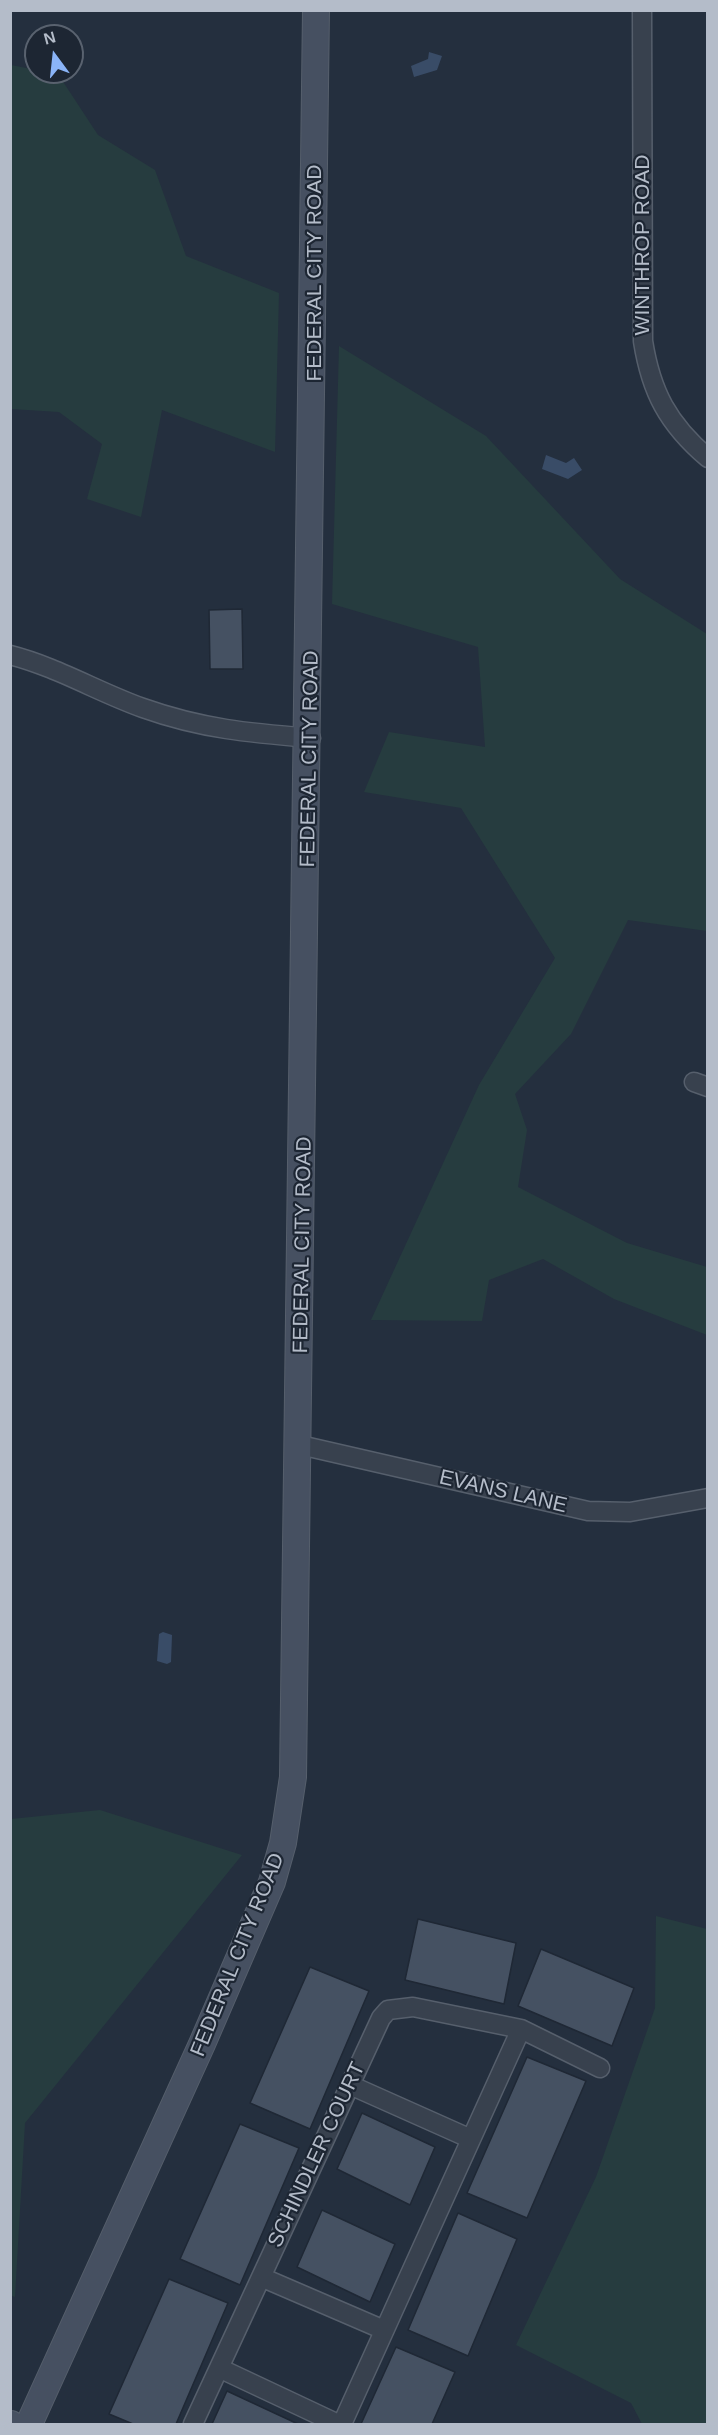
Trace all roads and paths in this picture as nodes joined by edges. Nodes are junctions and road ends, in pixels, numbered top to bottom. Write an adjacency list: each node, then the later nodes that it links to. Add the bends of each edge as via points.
1 (316, 10): 5 (street, FEDERAL CITY ROAD)
2 (642, 10): 3 (street, WINTHROP ROAD, via 643,341 647,369 670,420)
3 (708, 458)
4 (10, 655): 5 (street, via 184,721 229,731)
5 (311, 738): 6 (street, FEDERAL CITY ROAD)
6 (300, 1445): 7 (street, EVANS LANE, via 588,1511 630,1512); 15 (street, FEDERAL CITY ROAD, via 293,1777 283,1843 272,1882 202,2044)
7 (708, 1498)
8 (521, 2029): 9 (street, SCHINDLER COURT); 10 (street, SCHINDLER COURT, via 413,2007 388,2010); 11 (street)
9 (600, 2068)
10 (350, 2085): 11 (street); 12 (street, SCHINDLER COURT)
11 (471, 2139): 13 (street)
12 (261, 2277): 13 (street); 14 (street, SCHINDLER COURT)
13 (384, 2330): 17 (street)
14 (219, 2368): 16 (street, SCHINDLER COURT); 17 (street)
15 (29, 2424)
16 (193, 2424)
17 (340, 2424)

